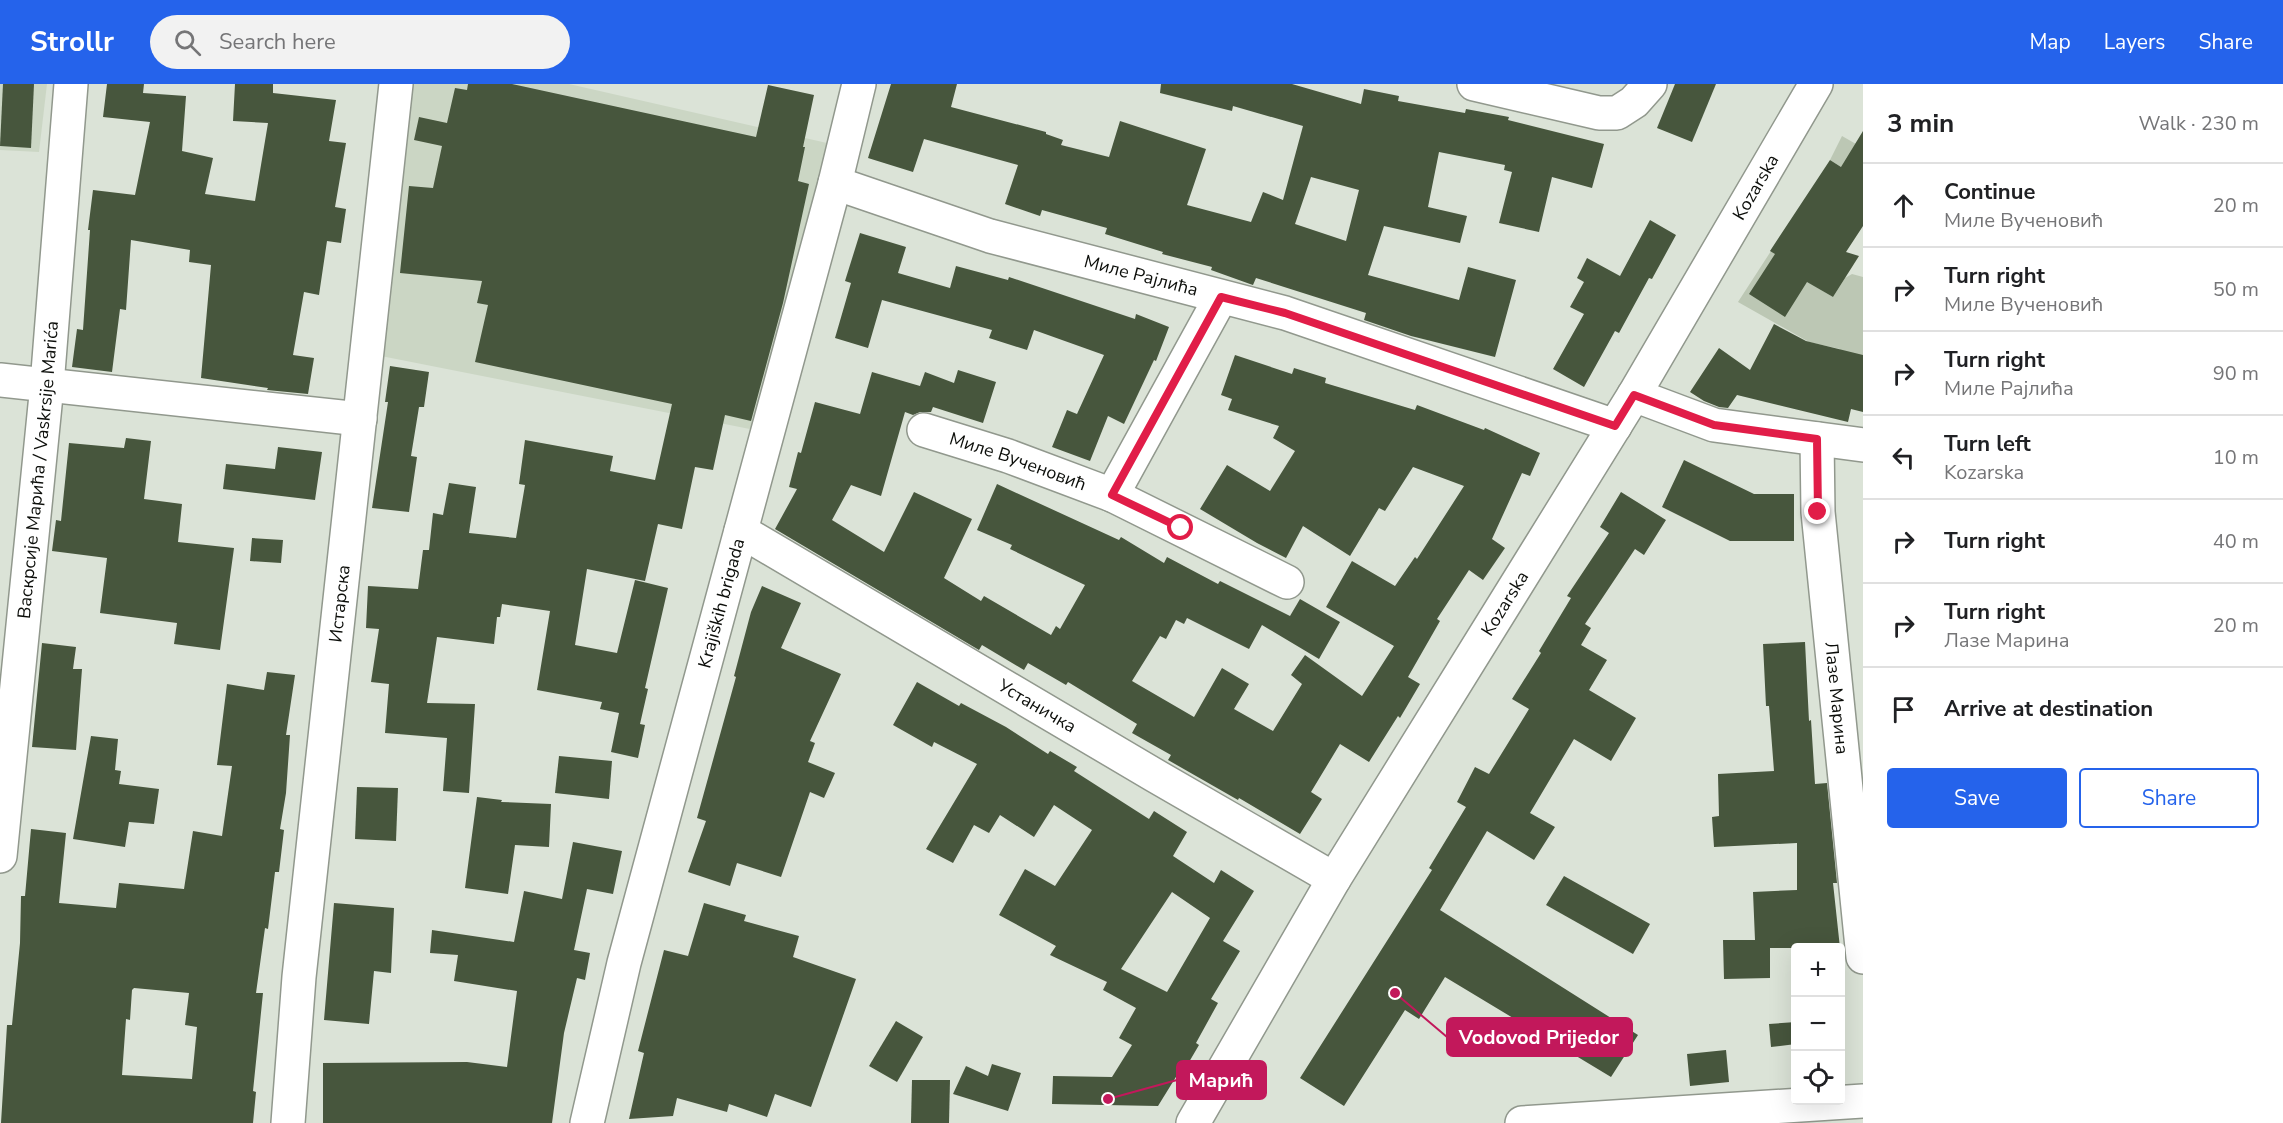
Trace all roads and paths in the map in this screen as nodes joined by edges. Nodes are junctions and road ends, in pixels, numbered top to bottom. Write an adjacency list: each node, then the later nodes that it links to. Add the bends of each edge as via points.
1 (71, 84): 10 (street, Васкрсије Марића / Vaskrsije Marića)
2 (396, 84): 12 (street, Истарска)
3 (859, 84): 7 (street, Krajiških brigada)
4 (1474, 84): 5 (street, via 1599,113 1617,113)
5 (1650, 84)
6 (1816, 84): 11 (street, Kozarska)
7 (836, 183): 8 (street, Миле Рајлића, via 990,236); 18 (street, Krajiških brigada)
8 (1221, 297): 13 (street, Миле Рајлића, via 1285,313); 17 (street)
9 (0, 380): 10 (street)
10 (47, 385): 12 (street); 20 (street, Васкрсије Марића / Vaskrsije Marića)
11 (1634, 395): 13 (street, Kozarska); 15 (street, via 1714,425)
12 (360, 419): 25 (street, Истарска, via 299,977)
13 (1615, 426): 22 (street, Kozarska)
14 (924, 430): 17 (street, Миле Вученовић)
15 (1817, 439): 16 (street); 23 (street, Лазе Марина, via 1818,512)
16 (1863, 445)
17 (1112, 495): 19 (street, Миле Вученовић)
18 (741, 531): 22 (street, Устаничка); 26 (street, Krajiških brigada, via 624,963)
19 (1287, 582)
20 (11, 641): 21 (street, Васкрсије Марића / Vaskrsije Marića)
21 (0, 856)
22 (1334, 879): 27 (street, Kozarska)
23 (1863, 957)
24 (1863, 1101): 28 (street)
25 (288, 1123)
26 (587, 1123)
27 (1193, 1123)
28 (1522, 1123)

